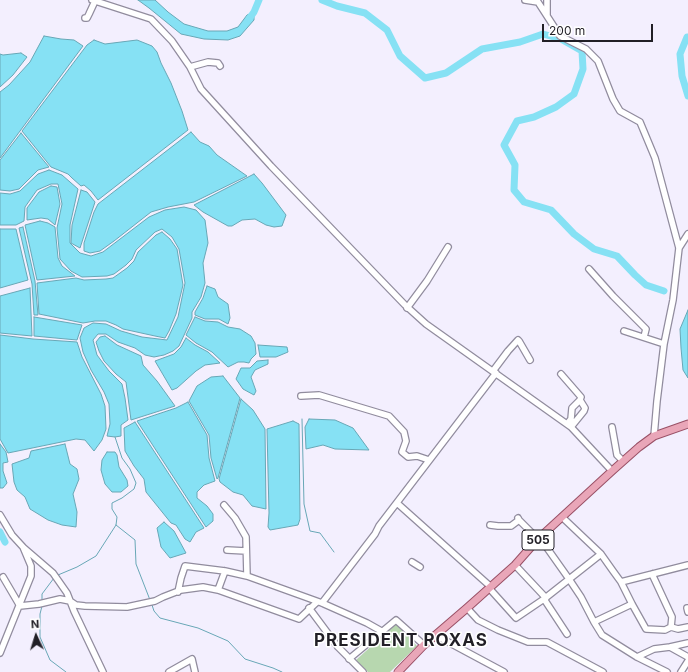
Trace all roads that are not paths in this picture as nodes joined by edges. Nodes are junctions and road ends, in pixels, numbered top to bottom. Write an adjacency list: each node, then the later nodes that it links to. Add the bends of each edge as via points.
1 (94, 0): 5 (street, via 90,14); 7 (street, via 151,19 172,41)
2 (525, 0): 4 (street, via 538,2)
3 (547, 0): 4 (street)
4 (547, 15): 10 (street, via 560,36 586,49 598,61 620,111 640,122 655,158)
5 (85, 18)
6 (220, 66): 7 (street, via 218,63 208,62)
7 (190, 67): 12 (street, via 201,89 271,166)
8 (688, 234): 10 (street)
9 (448, 247): 12 (street)
10 (679, 248): 15 (street, via 673,300)
11 (589, 269): 14 (street, via 646,329)
12 (408, 308): 17 (street, via 426,324)
13 (624, 331): 14 (street)
14 (644, 337): 15 (street)
15 (664, 344): 24 (street)
16 (530, 360): 17 (street, via 518,340)
17 (495, 372): 22 (street); 25 (street)
18 (560, 374): 20 (street)
19 (301, 396): 25 (street, via 319,395 388,416 404,432 406,441 402,452 408,457 417,456)
20 (580, 400): 22 (street, via 572,408); 22 (street, via 584,411)
21 (688, 424): 24 (main road, 505)
22 (569, 426): 27 (street)
23 (612, 427): 26 (street, via 617,455)
24 (654, 436): 26 (main road, 505)
25 (429, 460): 28 (street)
26 (623, 461): 27 (main road, 505)
27 (612, 471): 31 (main road, 505)
28 (397, 503): 48 (street); 53 (street)
29 (224, 505): 36 (street, via 246,537)
30 (0, 515): 34 (street, via 12,536)
31 (562, 517): 33 (main road, 505); 37 (street)
32 (490, 525): 33 (street, via 511,526 519,519)
33 (539, 539): 39 (main road, 505); 46 (street)
34 (23, 547): 52 (street, via 53,573 67,592); 55 (street, via 31,566 31,576)
35 (227, 550): 36 (street)
36 (246, 551): 44 (street)
37 (600, 554): 46 (street); 47 (street)
38 (412, 562): 41 (street)
39 (515, 565): 48 (main road, 505); 51 (street)
40 (688, 565): 43 (street)
41 (420, 567)
42 (225, 571): 44 (street); 49 (street); 50 (street, via 185,566)
43 (652, 574): 47 (street); 61 (street, via 672,617)
44 (247, 576): 53 (street)
45 (3, 577): 55 (street)
46 (569, 579): 51 (street); 60 (street)
47 (621, 582): 54 (street)
48 (490, 587): 51 (street, via 516,618); 57 (main road, 505)
49 (218, 590): 50 (street, via 203,587); 56 (street, via 299,619)
50 (178, 592): 52 (street, via 127,608 76,605)
51 (545, 598): 64 (street)
52 (70, 601): 55 (street, via 60,599); 74 (street)
53 (320, 602): 56 (street); 63 (street)
54 (632, 604): 60 (street); 61 (street, via 646,629 665,630)
55 (20, 606): 69 (street)
56 (309, 608): 72 (street)
57 (467, 608): 65 (main road, 505); 80 (street, via 478,620 498,630 528,642 547,642)
58 (688, 608): 59 (street)
59 (688, 612)
60 (594, 622): 70 (street, via 602,635)
61 (671, 627): 62 (street)
62 (688, 627)
63 (383, 632): 67 (street, via 396,620); 72 (street)
64 (567, 634)
65 (435, 635): 67 (main road, 505); 79 (street)
66 (688, 643): 68 (street)
67 (424, 645): 78 (main road, 505)
68 (670, 647): 70 (street, via 654,649); 71 (street)
69 (0, 653)
70 (637, 657): 81 (street)
71 (688, 657)
72 (349, 659): 77 (street)
73 (688, 661): 82 (street)
74 (103, 672)
75 (169, 672): 76 (street, via 192,659)
76 (195, 672)
77 (363, 672)
78 (398, 672)
79 (504, 672)
80 (603, 672)
81 (667, 672)
82 (681, 672)

